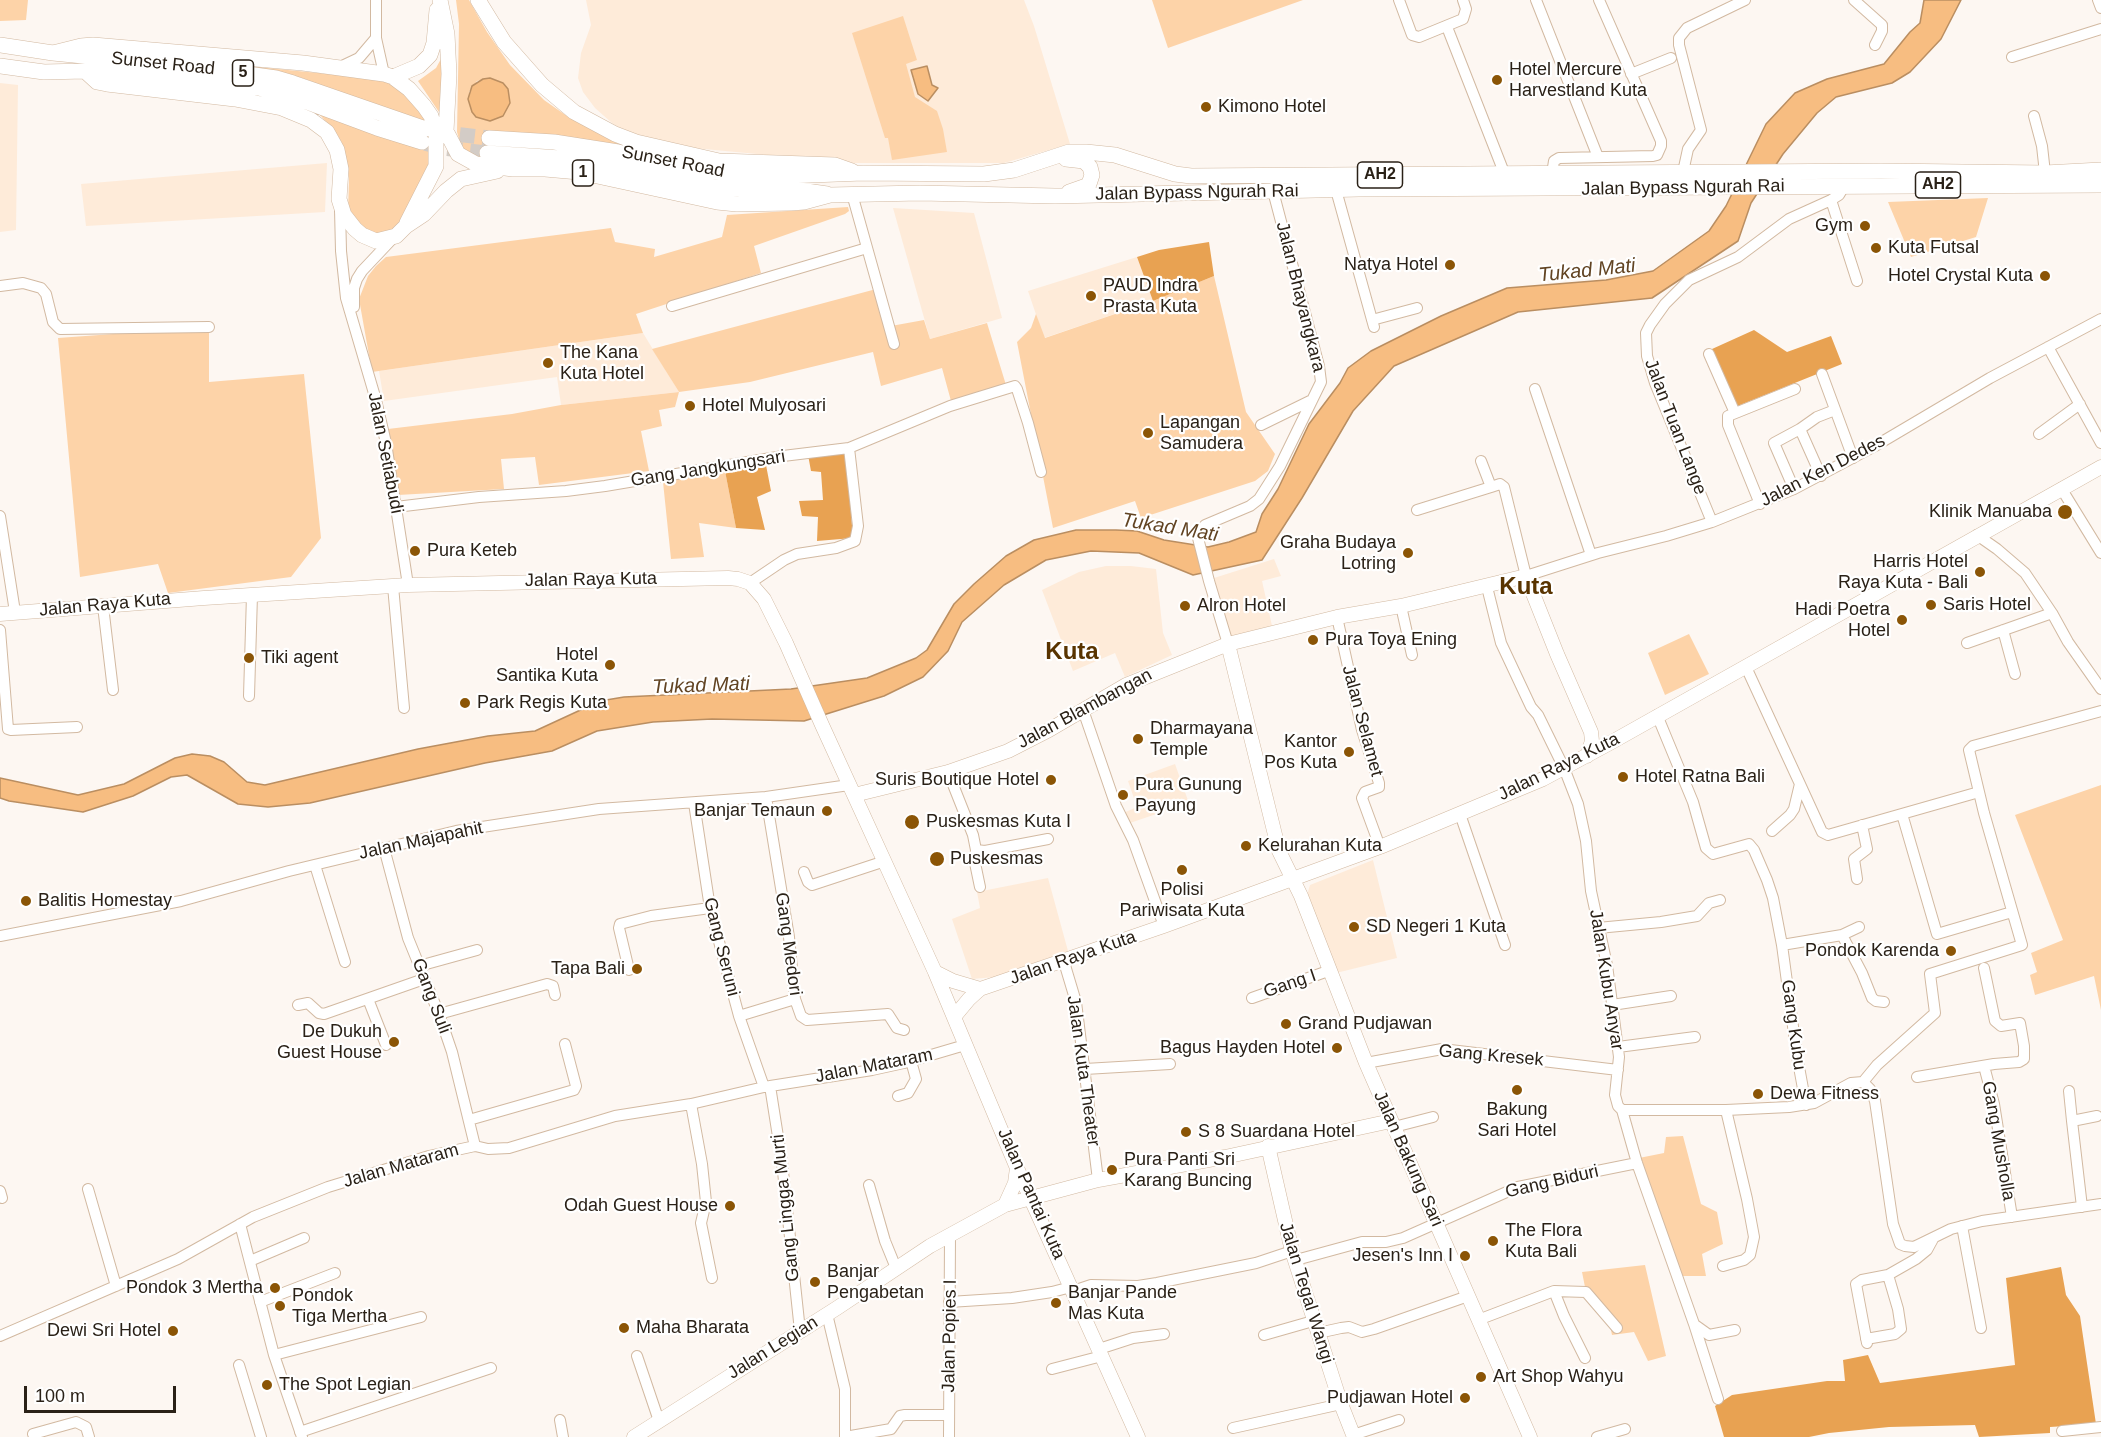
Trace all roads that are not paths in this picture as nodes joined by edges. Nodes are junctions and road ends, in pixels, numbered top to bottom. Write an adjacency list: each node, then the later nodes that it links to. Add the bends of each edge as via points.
1 (376, 0): 14 (street)
2 (439, 0): 24 (highway, via 430,55 419,66); 28 (highway, Jalan Bypass Ngurah Rai / 1, via 447,34 445,122 449,139 466,160)
3 (478, 0): 31 (highway, Jalan Bypass Ngurah Rai, via 504,42 542,85 574,112 615,134 720,161 835,165)
4 (1399, 0): 12 (street, via 1415,37)
5 (1463, 0): 12 (street, via 1466,15)
6 (1536, 0): 26 (street)
7 (1599, 0): 23 (street)
8 (1745, 0): 30 (street, via 1687,28 1679,38 1701,130 1688,149)
9 (1854, 0): 16 (street, via 1882,25)
10 (2098, 0): 11 (street)
11 (2101, 8)
12 (1447, 27): 34 (street)
13 (2101, 29): 18 (street)
14 (376, 38): 21 (street, via 359,58); 24 (street)
15 (0, 45): 17 (highway, Sunset Road / 5)
16 (1875, 45)
17 (53, 53): 21 (highway, via 93,45); 22 (highway, Sunset Road / 5, via 276,78 424,136 377,128 259,88)
18 (2012, 57)
19 (1671, 58): 23 (street)
20 (0, 66): 22 (highway, Sunset Road / 5, via 44,72)
21 (338, 67): 24 (highway)
22 (85, 71): 44 (highway, via 97,82 235,99 305,117 327,132 337,150 341,169)
23 (1631, 74): 26 (street, via 1661,141 1659,151 1653,156)
24 (389, 76): 46 (highway, via 417,96 431,116 436,140 436,166)
25 (2034, 116): 32 (street)
26 (1598, 157): 33 (street, via 1559,158 1554,161)
27 (1048, 159): 31 (highway, Jalan Bypass Ngurah Rai / AH2, via 984,174); 34 (highway, Jalan Bypass Ngurah Rai / AH2, via 1069,152 1100,152 1191,176); 43 (highway, via 1080,160 1091,171 1086,186)
28 (513, 169): 41 (highway, Jalan Bypass Ngurah Rai / 1, via 579,172 737,204 804,202); 46 (highway, via 461,179)
29 (2101, 170): 32 (highway, Jalan Bypass Ngurah Rai / AH2)
30 (1683, 172): 33 (highway, Jalan Bypass Ngurah Rai / AH2); 36 (highway, Jalan Bypass Ngurah Rai / AH2)
31 (857, 173): 41 (highway, Sunset Road, via 741,175 573,144 488,146 590,160 714,187 792,189)
32 (2044, 173): 35 (highway, Jalan Bypass Ngurah Rai / AH2)
33 (1552, 174): 34 (highway, Jalan Bypass Ngurah Rai / AH2)
34 (1505, 175)
35 (1894, 178): 36 (highway, Jalan Bypass Ngurah Rai / AH2); 37 (highway, Jalan Bypass Ngurah Rai / AH2); 38 (highway, Jalan Bypass Ngurah Rai / AH2)
36 (1776, 180): 37 (highway, Jalan Bypass Ngurah Rai / AH2); 39 (highway, Jalan Bypass Ngurah Rai / AH2, via 1715,189)
37 (1845, 185): 45 (street, Jalan Tuan Lange)
38 (2101, 185)
39 (1336, 190): 40 (highway, Jalan Bypass Ngurah Rai / AH2); 51 (street, via 1373,323)
40 (1273, 191): 43 (highway, Jalan Bypass Ngurah Rai / AH2); 61 (street, Jalan Bhayangkara, via 1319,366 1321,381)
41 (830, 195): 42 (highway, Jalan Bypass Ngurah Rai / AH2)
42 (852, 195): 43 (highway, Jalan Bypass Ngurah Rai / AH2, via 976,192); 47 (street)
43 (1055, 196)
44 (339, 199): 46 (highway, via 349,223 362,235 376,241); 53 (street, Jalan Setiabudi, via 343,277)
45 (1831, 200): 48 (street); 82 (street, Jalan Tuan Lange, via 1789,219 1738,257 1689,280 1646,333 1647,356 1655,383)
46 (401, 231): 53 (street, Jalan Setiabudi, via 357,279)
47 (867, 248): 50 (street); 55 (street)
48 (1857, 281)
49 (0, 286): 54 (street, via 23,283 41,288 53,322 60,329)
50 (672, 306)
51 (1417, 308)
52 (2101, 319): 56 (street, Jalan Ken Dedes)
53 (354, 322): 79 (street, Jalan Setiabudi, via 386,443)
54 (209, 327)
55 (894, 344)
56 (2048, 347): 62 (street); 70 (street, Jalan Ken Dedes)
57 (1709, 354): 64 (street)
58 (1821, 374): 63 (street)
59 (1535, 389): 85 (street)
60 (1795, 389): 64 (street)
61 (1310, 401): 65 (street); 101 (street, Jalan Bhayangkara, via 1280,466 1255,503 1205,525 1198,538)
62 (2080, 404): 67 (street); 68 (street)
63 (1835, 410): 66 (street); 70 (street)
64 (1735, 413): 78 (street, via 1728,416 1728,425)
65 (1262, 425)
66 (1800, 429): 74 (street); 77 (street, via 1774,443)
67 (2039, 434)
68 (2101, 442)
69 (849, 448): 73 (street, Gang Jangkungsari, via 950,406 1015,386); 79 (street, Gang Jangkungsari, via 595,487); 87 (street, via 858,526 855,541 797,554)
70 (1853, 458): 74 (street, Jalan Ken Dedes)
71 (1481, 460): 75 (street)
72 (2101, 467): 76 (main road, Jalan Raya Kuta)
73 (1041, 472)
74 (1821, 476): 77 (street, Jalan Ken Dedes)
75 (1491, 487): 80 (street); 86 (street, via 1504,487)
76 (2061, 488): 83 (main road, Jalan Raya Kuta); 84 (street)
77 (1794, 489): 78 (street, Jalan Ken Dedes)
78 (1761, 504): 82 (street, Jalan Ken Dedes)
79 (396, 507): 88 (street, Jalan Setiabudi)
80 (1417, 510)
81 (0, 516): 94 (street)
82 (1712, 522): 85 (street, Jalan Ken Dedes)
83 (1977, 535): 95 (street, via 2025,573); 103 (main road, Jalan Raya Kuta)
84 (2101, 553)
85 (1591, 555): 86 (street, Jalan Ken Dedes)
86 (1526, 576): 90 (main road, Jalan Blambangan); 113 (main road)
87 (750, 583): 88 (main road, Jalan Raya Kuta, via 728,578); 119 (main road, via 770,610)
88 (408, 585): 89 (main road, Jalan Raya Kuta)
89 (393, 586): 91 (main road, Jalan Raya Kuta); 108 (street)
90 (1487, 586): 93 (main road, Jalan Blambangan); 116 (street, Jalan Kubu Anyar, via 1501,643)
91 (252, 595): 92 (main road, Jalan Raya Kuta); 107 (street)
92 (103, 606): 94 (main road, Jalan Raya Kuta); 106 (street)
93 (1401, 606): 97 (main road, Jalan Blambangan); 102 (street)
94 (15, 612): 96 (main road, Jalan Raya Kuta)
95 (2052, 612): 99 (street); 105 (street)
96 (0, 614)
97 (1337, 617): 101 (main road, Jalan Blambangan); 128 (street, Jalan Selamet, via 1362,730 1379,783 1362,798)
98 (0, 630): 112 (street, via 9,729)
99 (2003, 630): 100 (street); 104 (street)
100 (1966, 643)
101 (1228, 644): 109 (main road, Jalan Blambangan, via 1143,676); 134 (main road, Jalan Bakung Sari, via 1273,830)
102 (1412, 655)
103 (1746, 667): 111 (main road, Jalan Raya Kuta); 118 (street)
104 (2015, 674)
105 (2101, 689)
106 (113, 690)
107 (249, 696)
108 (404, 708)
109 (1083, 710): 117 (main road, Jalan Blambangan, via 1008,751); 140 (street)
110 (2101, 711): 120 (street, via 1971,747 1969,754)
111 (1657, 715): 114 (main road, Jalan Raya Kuta); 146 (street, Gang Kubu, via 1693,802 1706,848 1713,854 1752,846 1773,898)
112 (77, 727)
113 (1591, 732): 114 (main road); 115 (main road)
114 (1610, 743): 115 (main road, Jalan Raya Kuta)
115 (1587, 756): 116 (main road, Jalan Raya Kuta)
116 (1564, 768): 123 (main road, Jalan Raya Kuta); 142 (street, Jalan Kubu Anyar, via 1582,822)
117 (948, 772): 119 (main road, Jalan Blambangan); 130 (street, via 974,835)
118 (1800, 784): 125 (street, via 1822,832 1828,835); 126 (street, via 1794,809)
119 (852, 790): 121 (street, Jalan Majapahit); 131 (main road)
120 (1979, 792): 124 (street); 139 (street)
121 (766, 797): 122 (street, Jalan Majapahit); 161 (street, Gang Medori)
122 (694, 803): 129 (street, Jalan Majapahit, via 569,813 456,831); 138 (street, Gang Seruni)
123 (1460, 814): 128 (main road, Jalan Raya Kuta); 145 (street)
124 (1902, 814): 125 (street); 139 (street, via 1937,934)
125 (1862, 825): 135 (street, via 1867,849 1854,859)
126 (1772, 831)
127 (1048, 839): 130 (street)
128 (1380, 847): 134 (main road, Jalan Raya Kuta)
129 (384, 848): 132 (street, Jalan Majapahit); 150 (street, Gang Suli)
130 (976, 850): 136 (street)
131 (885, 861): 133 (street, via 812,885); 154 (main road)
132 (315, 865): 144 (street, Jalan Majapahit, via 181,901); 148 (street)
133 (804, 872)
134 (1292, 879): 140 (main road, Jalan Raya Kuta); 153 (main road, Jalan Bakung Sari)
135 (1857, 879)
136 (980, 887)
137 (1720, 900): 142 (street, via 1709,903 1697,916)
138 (710, 908): 152 (street, via 620,924); 166 (street, Gang Seruni)
139 (2012, 912): 181 (street, via 2021,946 1930,974 1935,1013)
140 (1164, 926): 149 (main road, Jalan Raya Kuta)
141 (1859, 927): 143 (street)
142 (1598, 928): 164 (street, Jalan Kubu Anyar)
143 (1842, 935): 146 (street); 162 (street, via 1872,998)
144 (0, 936)
145 (1505, 945)
146 (1782, 945): 186 (street, Gang Kubu)
147 (477, 950): 150 (street)
148 (345, 962)
149 (1064, 962): 156 (main road, Jalan Raya Kuta); 178 (street, Jalan Kuta Theater, via 1076,1002)
150 (419, 966): 155 (street, Gang Suli)
151 (1984, 968): 177 (street, via 1993,1017 2001,1026 2020,1023 2025,1055 2019,1062)
152 (629, 970)
153 (1328, 971): 159 (street, Gang I); 175 (main road, Jalan Bakung Sari)
154 (935, 972): 156 (main road); 167 (main road)
155 (424, 979): 160 (street); 165 (street, Gang Suli)
156 (980, 989): 167 (main road, Jalan Raya Kuta)
157 (555, 995): 165 (street, via 551,984 547,984)
158 (1671, 996): 164 (street)
159 (1252, 998)
160 (368, 999): 163 (street, via 324,1014 308,1002); 171 (street)
161 (795, 999): 166 (street); 168 (street, Gang Medori, via 805,1019 888,1014 896,1027)
162 (1884, 1002)
163 (298, 1005)
164 (1612, 1005): 173 (street, Jalan Kubu Anyar)
165 (440, 1014): 191 (street, Gang Suli)
166 (739, 1016): 182 (street, Gang Seruni)
167 (954, 1017): 172 (main road, Jalan Pantai Kuta)
168 (904, 1030)
169 (1695, 1037): 173 (street)
170 (565, 1044): 191 (street, via 574,1090)
171 (386, 1045)
172 (965, 1045): 174 (street, Jalan Mataram); 197 (main road, Jalan Pantai Kuta)
173 (1618, 1047): 179 (street, Jalan Kubu Anyar)
174 (911, 1061): 182 (street, Jalan Mataram); 184 (street, via 916,1079 908,1093)
175 (1366, 1063): 179 (street, Gang Kresek, via 1442,1049); 193 (main road, Jalan Bakung Sari)
176 (1170, 1064): 178 (street)
177 (1984, 1066): 180 (street); 205 (street, Gang Musholla)
178 (1084, 1070): 198 (street, Jalan Kuta Theater)
179 (1618, 1070): 187 (street, Jalan Kubu Anyar, via 1615,1095)
180 (1917, 1077)
181 (1863, 1082): 186 (street, via 1851,1083); 210 (street, via 1875,1101 1893,1224 1900,1244 1914,1247)
182 (767, 1086): 185 (street, Jalan Mataram); 233 (street, Gang Lingga Murti, via 782,1162)
183 (2069, 1091): 192 (street)
184 (898, 1096)
185 (691, 1104): 194 (street, Jalan Mataram, via 615,1116 508,1148); 218 (street, via 706,1202 701,1223)
186 (1806, 1105): 188 (street)
187 (1622, 1110): 188 (street); 196 (street, Jalan Kubu Anyar)
188 (1726, 1110): 214 (street, via 1754,1237 1750,1255)
189 (2097, 1116): 192 (street)
190 (1433, 1117): 193 (street)
191 (469, 1120): 194 (street, Gang Suli)
192 (2072, 1121): 204 (street)
193 (1393, 1124): 195 (main road, Jalan Legian); 206 (main road, Jalan Bakung Sari)
194 (475, 1146): 207 (street, Jalan Mataram, via 328,1187)
195 (1268, 1146): 198 (main road, Jalan Legian); 212 (main road, Jalan Tegal Wangi)
196 (1637, 1163): 206 (street, Gang Biduri, via 1518,1186); 228 (street, Jalan Kubu Anyar)
197 (1017, 1168): 201 (main road, Jalan Pantai Kuta); 203 (main road)
198 (1098, 1180): 201 (main road, Jalan Legian)
199 (869, 1185): 215 (street)
200 (88, 1189): 219 (street)
201 (1032, 1198): 203 (main road, Jalan Legian); 220 (main road, Jalan Pantai Kuta)
202 (2101, 1204): 204 (street)
203 (1005, 1205): 209 (main road, Jalan Legian)
204 (2082, 1208): 205 (street)
205 (2012, 1217): 208 (street)
206 (1436, 1223): 212 (street, Gang Biduri, via 1386,1242 1362,1242); 222 (main road, Jalan Bakung Sari)
207 (240, 1224): 213 (street); 219 (street, Jalan Mataram, via 196,1250)
208 (1962, 1226): 210 (street); 231 (street)
209 (950, 1235): 215 (main road, Jalan Legian); 224 (street, Jalan Popies I)
210 (1935, 1237): 217 (street, via 1923,1254)
211 (304, 1238): 213 (street)
212 (1294, 1256): 220 (street, Gang Biduri, via 1138,1286 1091,1285); 229 (main road, Jalan Tegal Wangi)
213 (250, 1261): 223 (street)
214 (1724, 1266)
215 (896, 1268): 225 (main road, Jalan Legian)
216 (335, 1273): 223 (street)
217 (1888, 1275): 217 (street, via 1856,1284 1866,1341 1901,1329)
218 (712, 1278)
219 (116, 1286): 236 (street, Jalan Mataram)
220 (1072, 1289): 224 (street, Gang Biduri); 237 (main road, Jalan Pantai Kuta)
221 (1554, 1291): 227 (street); 230 (street, via 1586,1292); 240 (street)
222 (1468, 1296): 227 (main road, Jalan Bakung Sari); 229 (street, via 1362,1332)
223 (260, 1302): 238 (street)
224 (950, 1302): 246 (street, Jalan Popies I)
225 (827, 1314): 233 (main road, Jalan Legian); 261 (street, via 845,1389)
226 (421, 1317): 238 (street)
227 (1478, 1320): 264 (main road, Jalan Bakung Sari)
228 (1694, 1324): 232 (street, via 1709,1335); 244 (street, Jalan Kubu Anyar)
229 (1316, 1327): 235 (street); 245 (main road, Jalan Tegal Wangi)
230 (1617, 1328)
231 (1981, 1328)
232 (1735, 1330)
233 (800, 1331): 249 (main road, Jalan Legian)
234 (1164, 1334): 237 (street, via 1133,1338)
235 (1264, 1335)
236 (0, 1336)
237 (1100, 1353): 243 (street); 263 (main road, Jalan Pantai Kuta)
238 (274, 1355): 255 (street)
239 (637, 1356): 249 (street)
240 (1585, 1358)
241 (239, 1365): 259 (street)
242 (491, 1368): 255 (street)
243 (1052, 1369)
244 (1718, 1399)
245 (1341, 1404): 251 (street); 257 (main road, Jalan Tegal Wangi)
246 (949, 1415): 261 (street, via 904,1414 891,1429); 262 (street, Jalan Popies I)
247 (560, 1419): 260 (street)
248 (1399, 1420): 257 (street)
249 (659, 1421): 256 (main road, Jalan Legian)
250 (2101, 1427): 253 (street)
251 (1233, 1428)
252 (1625, 1429): 265 (street)
253 (2062, 1431)
254 (33, 1434): 258 (street, via 76,1422 86,1427)
255 (301, 1434)
256 (639, 1436)
257 (1354, 1436)
258 (89, 1437)
259 (261, 1437)
260 (563, 1437)
261 (845, 1437)
262 (949, 1437)
263 (1138, 1437)
264 (1530, 1437)
265 (1597, 1437)

